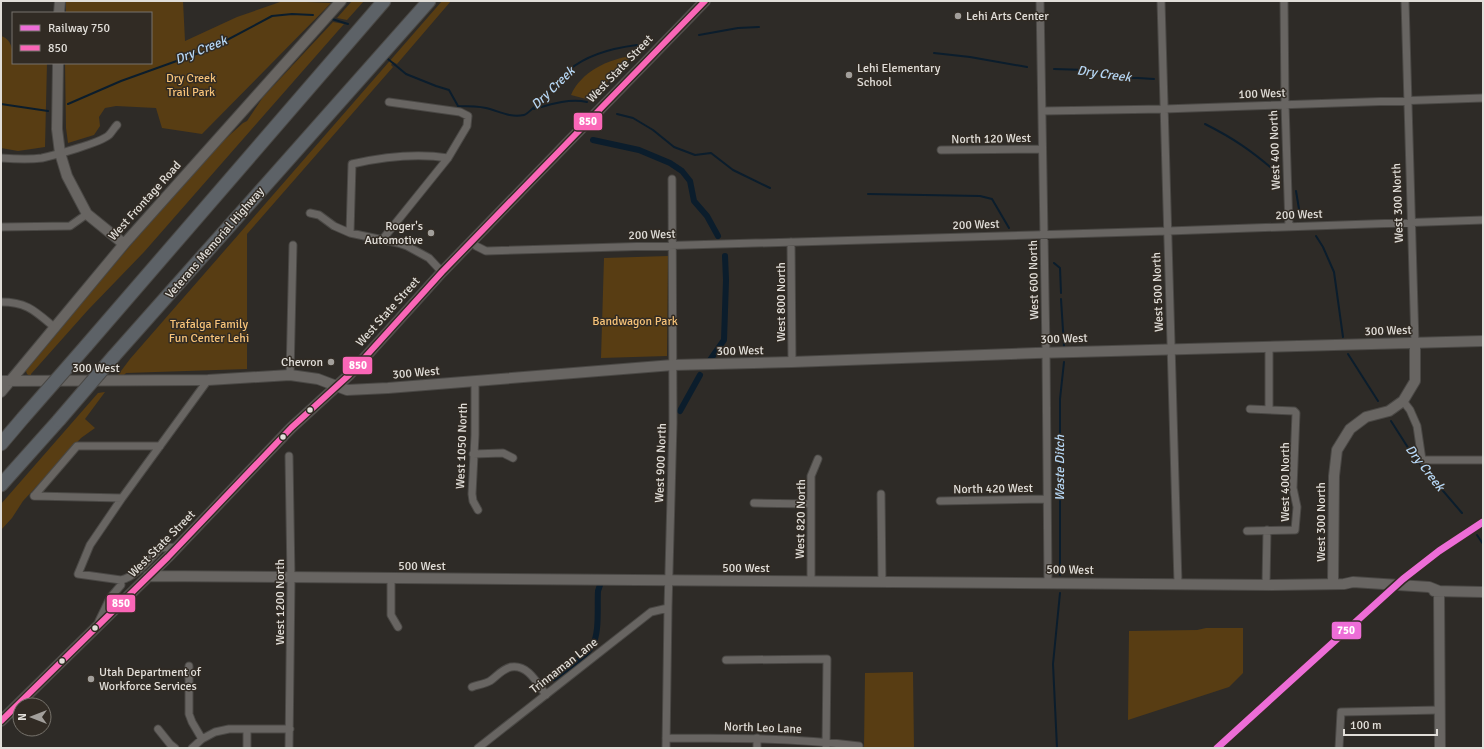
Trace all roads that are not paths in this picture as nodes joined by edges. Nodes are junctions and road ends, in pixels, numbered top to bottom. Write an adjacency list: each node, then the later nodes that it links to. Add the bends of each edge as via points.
1 (60, 1): 10 (street)
2 (341, 1): 37 (street, West Frontage Road)
3 (384, 1): 59 (highway, bridge)
4 (429, 1): 66 (highway, Veterans Memorial Highway, bridge)
5 (704, 1): 35 (street, West State Street)
6 (1040, 1): 17 (street, West 600 North)
7 (1161, 1): 16 (street, West 500 North)
8 (1284, 1): 15 (street, West 400 North)
9 (1405, 1): 13 (street, West 300 North)
10 (59, 12)
11 (58, 64): 21 (street, via 57,130)
12 (1483, 98): 13 (street, 100 West)
13 (1407, 100): 15 (street, 100 West); 28 (street, West 300 North)
14 (389, 102): 23 (street, via 460,112 468,116 467,126)
15 (1285, 104): 16 (street, 100 West); 30 (street, West 400 North)
16 (1164, 109): 17 (street, 100 West); 31 (street, West 500 North)
17 (1042, 111): 19 (street, West 600 North)
18 (117, 125): 21 (street, via 109,135 98,142)
19 (1042, 149): 20 (street, North 120 West); 33 (street, West 600 North)
20 (940, 150)
21 (60, 153): 22 (street, via 42,158); 26 (street, via 67,176)
22 (1, 158)
23 (448, 158): 32 (street, via 387,157 352,164); 34 (street)
24 (672, 179): 39 (street, West 900 North)
25 (310, 213): 32 (street, via 319,215)
26 (87, 214): 29 (street, via 70,226); 37 (street)
27 (1483, 220): 28 (street, 200 West)
28 (1412, 222): 30 (street, 200 West); 44 (street, West 300 North)
29 (1, 227)
30 (1289, 227): 31 (street, 200 West)
31 (1168, 231): 33 (street, 200 West); 46 (street, West 500 North)
32 (350, 233): 34 (street)
33 (1044, 234): 36 (street, 200 West); 47 (street, West 600 North)
34 (382, 240): 40 (street, via 403,244 429,258)
35 (472, 242): 39 (street, 200 West, via 486,251); 40 (street, West State Street)
36 (792, 242): 39 (street, 200 West); 48 (street, West 800 North)
37 (124, 244): 42 (street, West Frontage Road)
38 (293, 245): 50 (street)
39 (673, 246): 49 (street, West 900 North)
40 (442, 272): 54 (street, West State Street)
41 (1, 302): 42 (street, via 28,307)
42 (54, 327): 52 (street, West Frontage Road)
43 (1483, 341): 44 (street, 300 West)
44 (1415, 343): 45 (street, 300 West); 56 (street, West 300 North, via 1415,381)
45 (1269, 347): 46 (street, 300 West); 58 (street)
46 (1171, 349): 47 (street, 300 West); 85 (street, West 500 North)
47 (1046, 352): 48 (street, 300 West); 69 (street, West 600 North)
48 (792, 362): 49 (street, 300 West)
49 (673, 365): 53 (street, 300 West); 81 (street, West 900 North)
50 (290, 375): 51 (street, 300 West); 54 (street, 300 West, via 318,379)
51 (208, 380): 52 (street, 300 West); 60 (street)
52 (6, 381): 55 (street, West Frontage Road)
53 (475, 381): 54 (street, 300 West, via 347,390); 61 (street, West 1050 North)
54 (338, 386): 76 (street, West State Street, via 291,428)
55 (1, 392)
56 (1404, 401): 65 (street, via 1417,426 1422,460); 87 (street, West 300 North, via 1389,411 1366,417 1355,425 1338,450 1334,476)
57 (1250, 410): 58 (street)
58 (1269, 410): 74 (street, West 400 North, via 1296,413 1294,488 1297,507 1295,530)
59 (1, 444)
60 (160, 446): 68 (street); 68 (street, via 77,446 34,496)
61 (473, 454): 63 (street, via 503,453); 73 (street, West 1050 North, via 472,494)
62 (289, 456): 78 (street, West 1200 North)
63 (513, 458)
64 (818, 459): 72 (street, West 820 North, via 811,476)
65 (1483, 460)
66 (1, 486)
67 (881, 494): 83 (street)
68 (122, 498): 80 (street, via 90,545 78,574)
69 (1047, 499): 70 (street, North 420 West); 84 (street, West 600 North)
70 (940, 501)
71 (754, 503): 72 (street)
72 (811, 504): 82 (street, West 820 North)
73 (478, 510)
74 (1267, 530): 75 (street); 86 (street)
75 (1247, 531)
76 (178, 547): 77 (street, West State Street); 80 (street, via 161,548 137,571)
77 (148, 576): 78 (street, 500 West); 92 (street, West State Street)
78 (291, 578): 79 (street, 500 West); 100 (street, West 1200 North)
79 (391, 578): 81 (street, 500 West); 91 (street, via 391,615)
80 (121, 580): 92 (street, via 121,586 110,598)
81 (668, 580): 82 (street, 500 West); 90 (street, West 900 North)
82 (811, 581): 83 (street, 500 West)
83 (882, 582): 84 (street, 500 West)
84 (1048, 583): 85 (street, 500 West)
85 (1178, 583): 86 (street, 500 West)
86 (1266, 584): 87 (street, 500 West)
87 (1333, 584): 88 (street, 500 West)
88 (1439, 591): 89 (street, 500 West); 97 (street)
89 (1483, 592)
90 (668, 608): 96 (street, Trinnaman Lane, via 651,612); 102 (street, West 900 North)
91 (398, 627)
92 (97, 628): 98 (street, West State Street)
93 (726, 660): 105 (street, via 827,659)
94 (189, 666): 104 (street, via 189,714)
95 (472, 687): 96 (street, via 488,682 510,667 520,668 534,678)
96 (546, 695): 111 (street, Trinnaman Lane)
97 (1440, 710): 114 (street, via 1341,712); 115 (street)
98 (1, 721)
99 (158, 729): 107 (street)
100 (290, 729): 101 (street); 110 (street, West 1200 North)
101 (247, 730): 104 (street, via 229,729 215,732); 109 (street)
102 (666, 738): 103 (street, North Leo Lane); 112 (street, West 900 North)
103 (756, 738): 105 (street, North Leo Lane); 113 (street)
104 (202, 739): 108 (street)
105 (826, 745): 106 (street, North Leo Lane)
106 (859, 746)
107 (175, 748)
108 (192, 748)
109 (247, 748)
110 (290, 748)
111 (478, 748)
112 (666, 748)
113 (757, 748)
114 (1340, 748)
115 (1440, 748)

